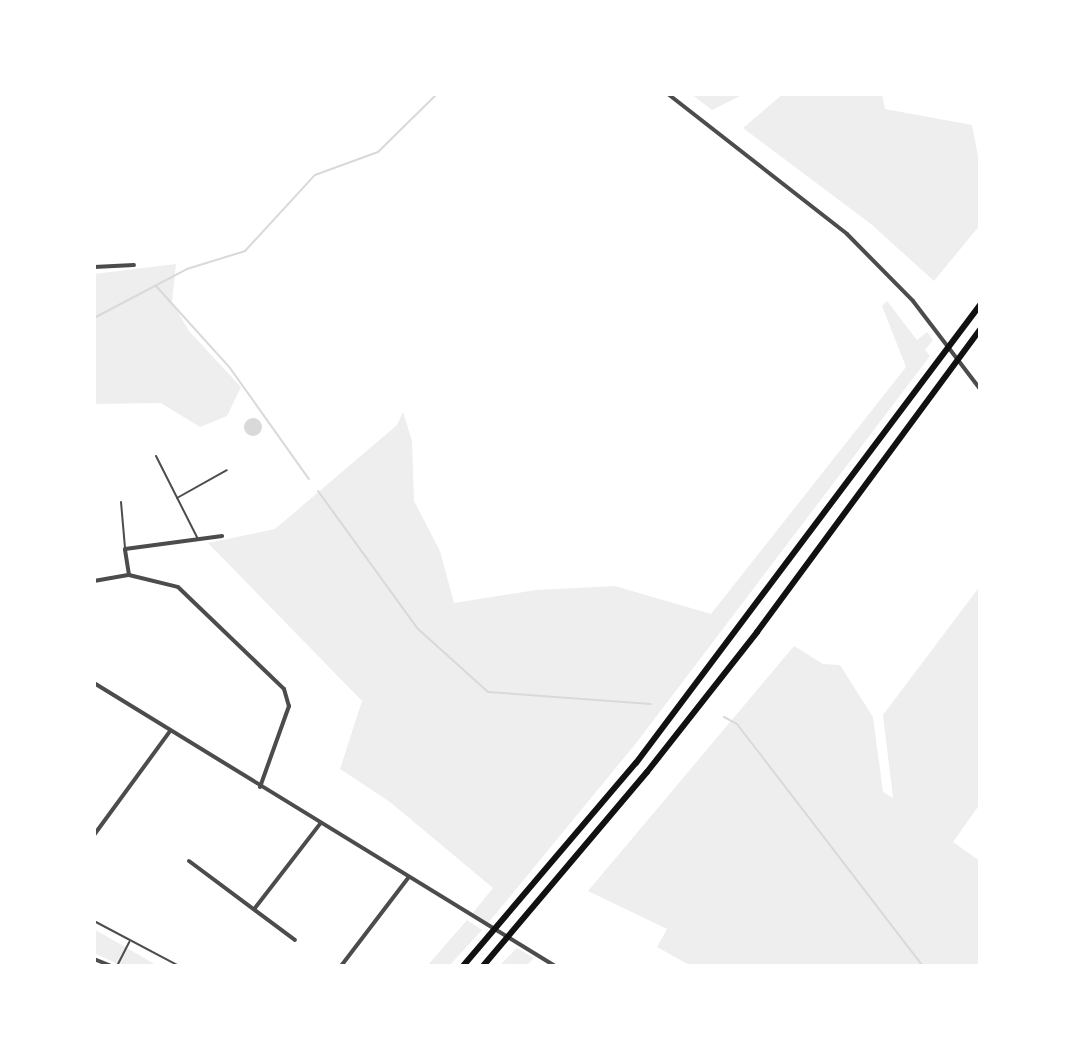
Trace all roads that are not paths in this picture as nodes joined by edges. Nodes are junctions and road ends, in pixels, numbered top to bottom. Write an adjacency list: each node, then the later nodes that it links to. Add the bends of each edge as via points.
1 (668, 94): 6 (street, via 847,234 939,334)
2 (134, 265): 3 (street)
3 (94, 267)
4 (980, 305): 31 (highway, via 646,752)
5 (980, 330): 32 (highway, via 748,644)
6 (980, 389)
7 (156, 456): 9 (lane)
8 (227, 470): 9 (lane)
9 (177, 498): 12 (lane)
10 (121, 502): 13 (lane)
11 (222, 536): 12 (street)
12 (199, 540): 13 (street)
13 (125, 549): 14 (street)
14 (129, 575): 15 (street); 18 (street, via 161,580 195,598 284,689 289,706)
15 (94, 581)
16 (94, 683): 17 (street)
17 (170, 731): 18 (street); 20 (street)
18 (260, 787): 19 (street)
19 (320, 824): 22 (street); 23 (street)
20 (94, 835)
21 (189, 861): 23 (street)
22 (408, 878): 30 (street); 33 (street)
23 (255, 908): 25 (street)
24 (94, 921): 26 (lane)
25 (295, 940)
26 (130, 941): 28 (lane); 29 (lane)
27 (94, 959): 28 (street)
28 (114, 966)
29 (179, 966)
30 (341, 966)
31 (463, 966)
32 (483, 966)
33 (555, 966)

